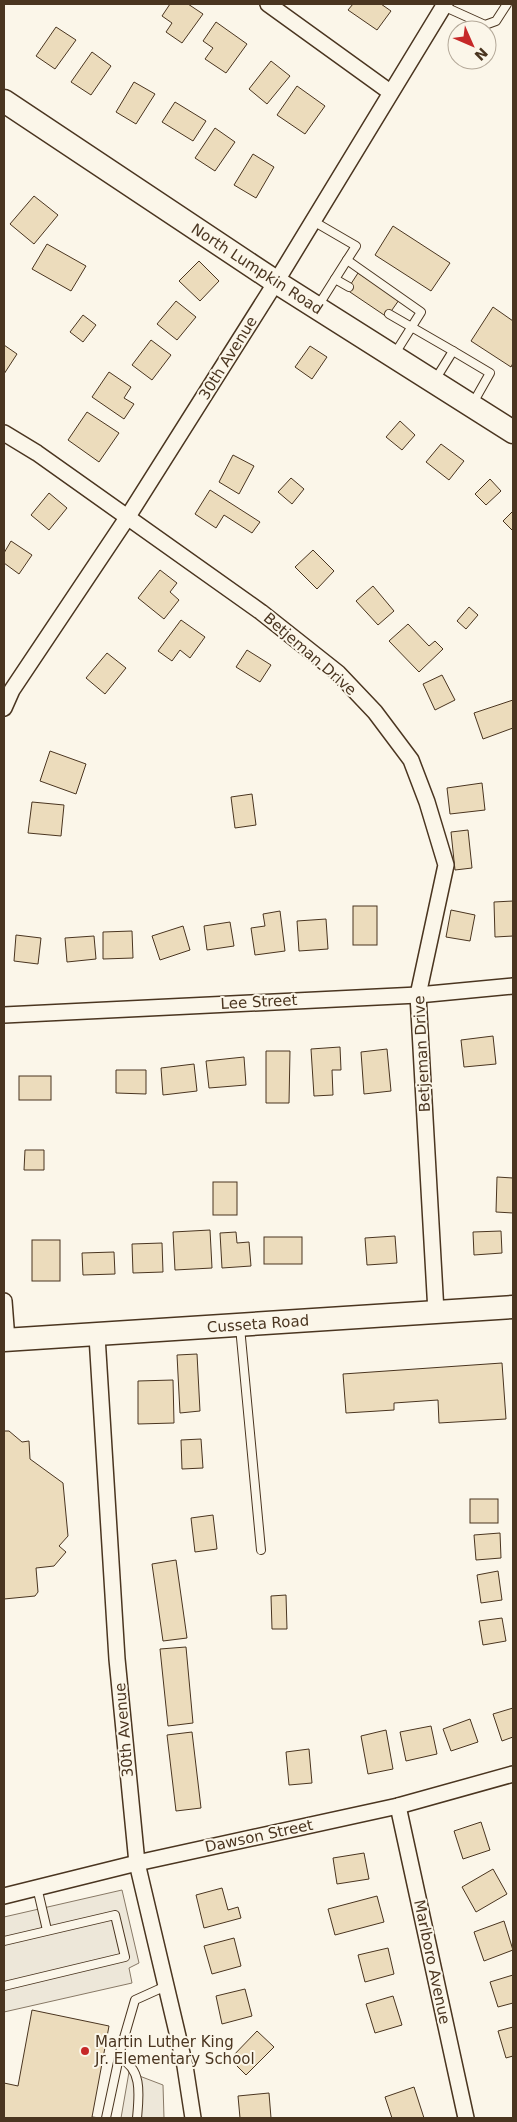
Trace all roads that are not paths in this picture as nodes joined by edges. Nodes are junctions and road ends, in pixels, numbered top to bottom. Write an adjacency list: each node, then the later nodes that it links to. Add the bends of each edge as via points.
1 (268, 4): 4 (street)
2 (507, 4): 3 (lane, via 496,21 485,25)
3 (444, 5): 4 (street, 30th Avenue)
4 (390, 92): 6 (street, 30th Avenue)
5 (4, 101): 9 (street, North Lumpkin Road)
6 (313, 221): 7 (lane, via 356,246); 9 (street, 30th Avenue)
7 (347, 260): 8 (lane); 13 (lane, via 421,312)
8 (336, 279): 10 (lane); 11 (lane)
9 (276, 282): 11 (street, North Lumpkin Road); 20 (street, 30th Avenue)
10 (349, 287)
11 (317, 307): 15 (street, North Lumpkin Road)
12 (389, 314): 13 (lane)
13 (412, 328): 14 (lane); 15 (lane)
14 (453, 351): 16 (lane); 17 (lane, via 490,373)
15 (394, 356): 16 (street, North Lumpkin Road)
16 (434, 382): 17 (street, North Lumpkin Road)
17 (472, 405): 18 (street, North Lumpkin Road)
18 (513, 432)
19 (4, 433): 20 (street, Betjeman Drive)
20 (127, 518): 21 (street, 30th Avenue, via 12,690); 23 (street, Betjeman Drive, via 261,612 338,673 375,712 411,760 446,864)
21 (4, 708)
22 (513, 986): 23 (street, Lee Street)
23 (418, 995): 24 (street, Lee Street); 27 (street, Betjeman Drive)
24 (4, 1015)
25 (4, 1301): 30 (street)
26 (513, 1307): 27 (street, Cusseta Road)
27 (436, 1312): 28 (street, Cusseta Road)
28 (240, 1325): 29 (street, Cusseta Road); 31 (lane)
29 (97, 1336): 30 (street, Cusseta Road); 34 (street, 30th Avenue, via 117,1659)
30 (5, 1340)
31 (261, 1550)
32 (513, 1774): 33 (street, Dawson Street)
33 (398, 1806): 34 (street, Dawson Street); 45 (street, Marlboro Avenue)
34 (137, 1863): 35 (street, Dawson Street); 40 (street, 30th Avenue)
35 (37, 1887): 36 (street, Dawson Street); 37 (lane)
36 (4, 1896)
37 (47, 1930): 38 (lane); 39 (lane, via 115,1915 125,1957)
38 (4, 1941)
39 (4, 1986)
40 (166, 1986): 41 (lane, via 135,2000); 44 (street, 30th Avenue, via 185,2066)
41 (119, 2058): 42 (lane); 43 (lane, via 128,2062 136,2074)
42 (106, 2118)
43 (137, 2118)
44 (193, 2118)
45 (466, 2118)

